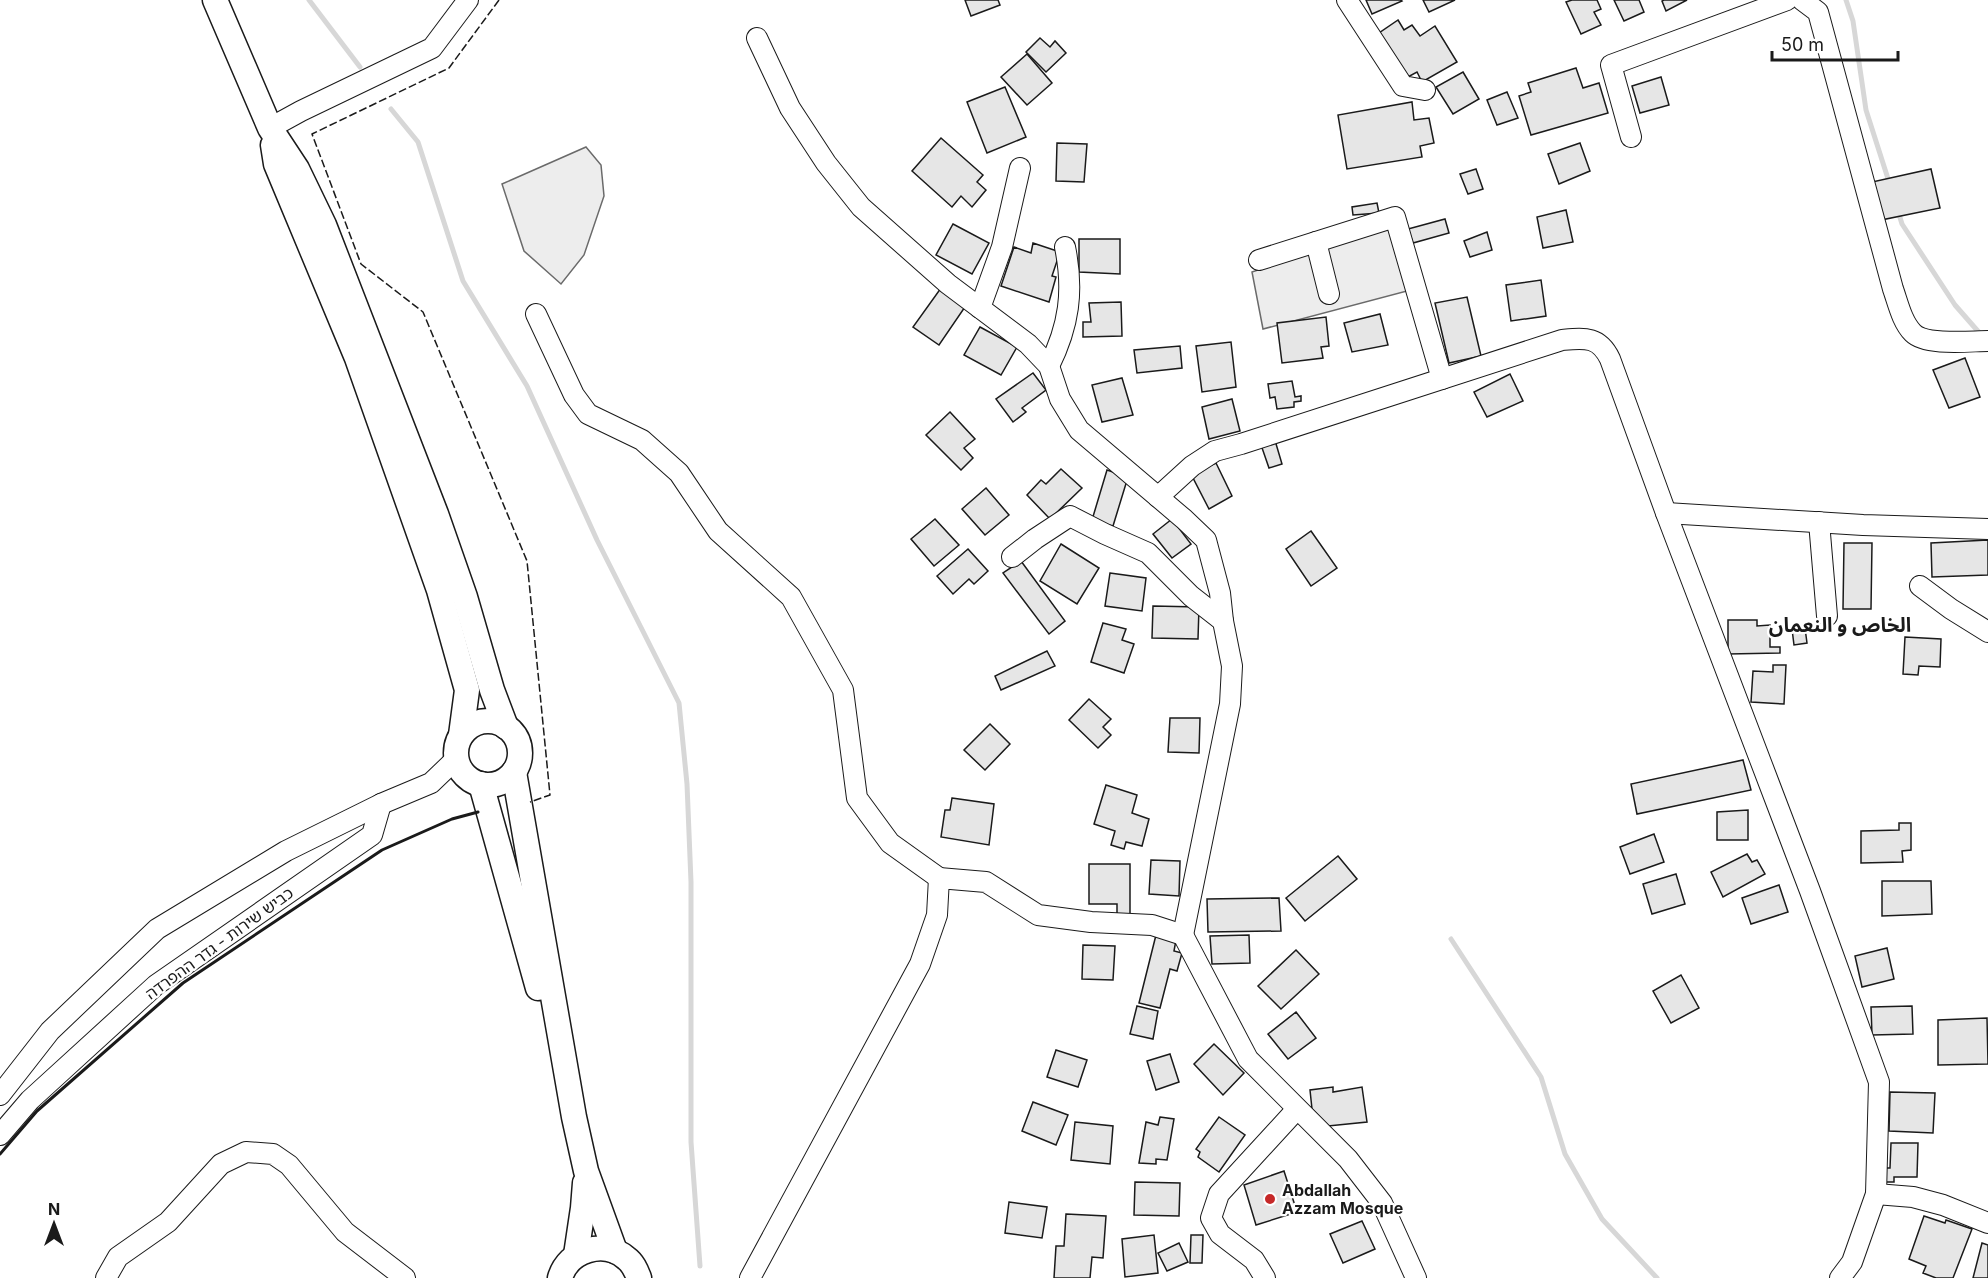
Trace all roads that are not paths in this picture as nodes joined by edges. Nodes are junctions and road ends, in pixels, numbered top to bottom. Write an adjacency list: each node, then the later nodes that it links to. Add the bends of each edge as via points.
1 (215, 0): 9 (main road)
2 (468, 0): 9 (street, via 432,48)
3 (1347, 0): 8 (street, via 1403,87)
4 (1787, 0): 10 (street, via 1611,64)
5 (1802, 0): 6 (street)
6 (1820, 6): 18 (street, via 1893,290 1905,321 1914,335 1932,341)
7 (757, 38): 16 (street, via 790,108 861,207)
8 (1425, 90)
9 (270, 128): 23 (main road, via 276,164)
10 (1631, 137)
11 (1020, 168): 16 (street, via 1002,247)
12 (1316, 242): 14 (street); 15 (street); 20 (street, via 1395,218)
13 (1065, 247): 19 (street, via 1070,298 1059,346)
14 (1259, 260)
15 (1329, 294)
16 (980, 308): 19 (street, via 1028,344)
17 (536, 314): 37 (street, via 574,395 588,414 642,440 679,473 718,531 791,597 843,690 857,798 890,843)
18 (1988, 341)
19 (1049, 366): 21 (street, via 1060,399 1079,430)
20 (1442, 379): 21 (street, via 1215,451); 22 (street, via 1562,340 1596,341 1610,359)
21 (1158, 497): 29 (street, via 1206,540 1218,585)
22 (1666, 513): 24 (street); 44 (street, via 1879,1082)
23 (425, 517): 31 (main road); 32 (main road, via 439,590 467,690)
24 (1819, 522): 25 (street); 28 (street)
25 (1988, 529)
26 (1012, 557): 29 (street, via 1070,516 1148,553)
27 (1920, 586): 30 (street)
28 (1827, 616)
29 (1222, 621): 38 (street, via 1232,666 1230,704)
30 (1988, 633)
31 (506, 727): 32 (main road, via 482,722); 34 (main road, via 519,748)
32 (461, 735): 33 (main road)
33 (456, 759): 35 (main road, via 469,780); 36 (street, via 431,783)
34 (514, 771): 35 (main road, via 494,785); 41 (main road)
35 (481, 784): 41 (main road)
36 (381, 804): 39 (street, via 286,851 157,929 50,1031); 42 (street, כביש שירות - גדר ההפרדה, via 372,835 156,985 30,1100)
37 (939, 878): 38 (street, via 986,882 1038,915 1152,925); 52 (street, via 937,915 920,964)
38 (1183, 935): 40 (street, via 1248,1059)
39 (0, 1095)
40 (1297, 1109): 53 (street, via 1218,1194 1211,1218 1220,1234 1254,1260); 54 (street, via 1348,1159 1383,1203)
41 (574, 1117): 43 (main road)
42 (0, 1135)
43 (586, 1171): 46 (main road); 47 (main road)
44 (1876, 1194): 45 (street, via 1913,1197); 55 (street, via 1852,1262)
45 (1988, 1223)
46 (615, 1251): 47 (main road, via 588,1249); 51 (main road, via 626,1257)
47 (576, 1255): 50 (main road)
48 (106, 1278): 49 (street, via 118,1257 168,1222 221,1164 246,1152 273,1154 289,1165 345,1232)
49 (404, 1278)
50 (560, 1278)
51 (639, 1278)
52 (750, 1278)
53 (1265, 1278)
54 (1416, 1278)
55 (1840, 1278)

